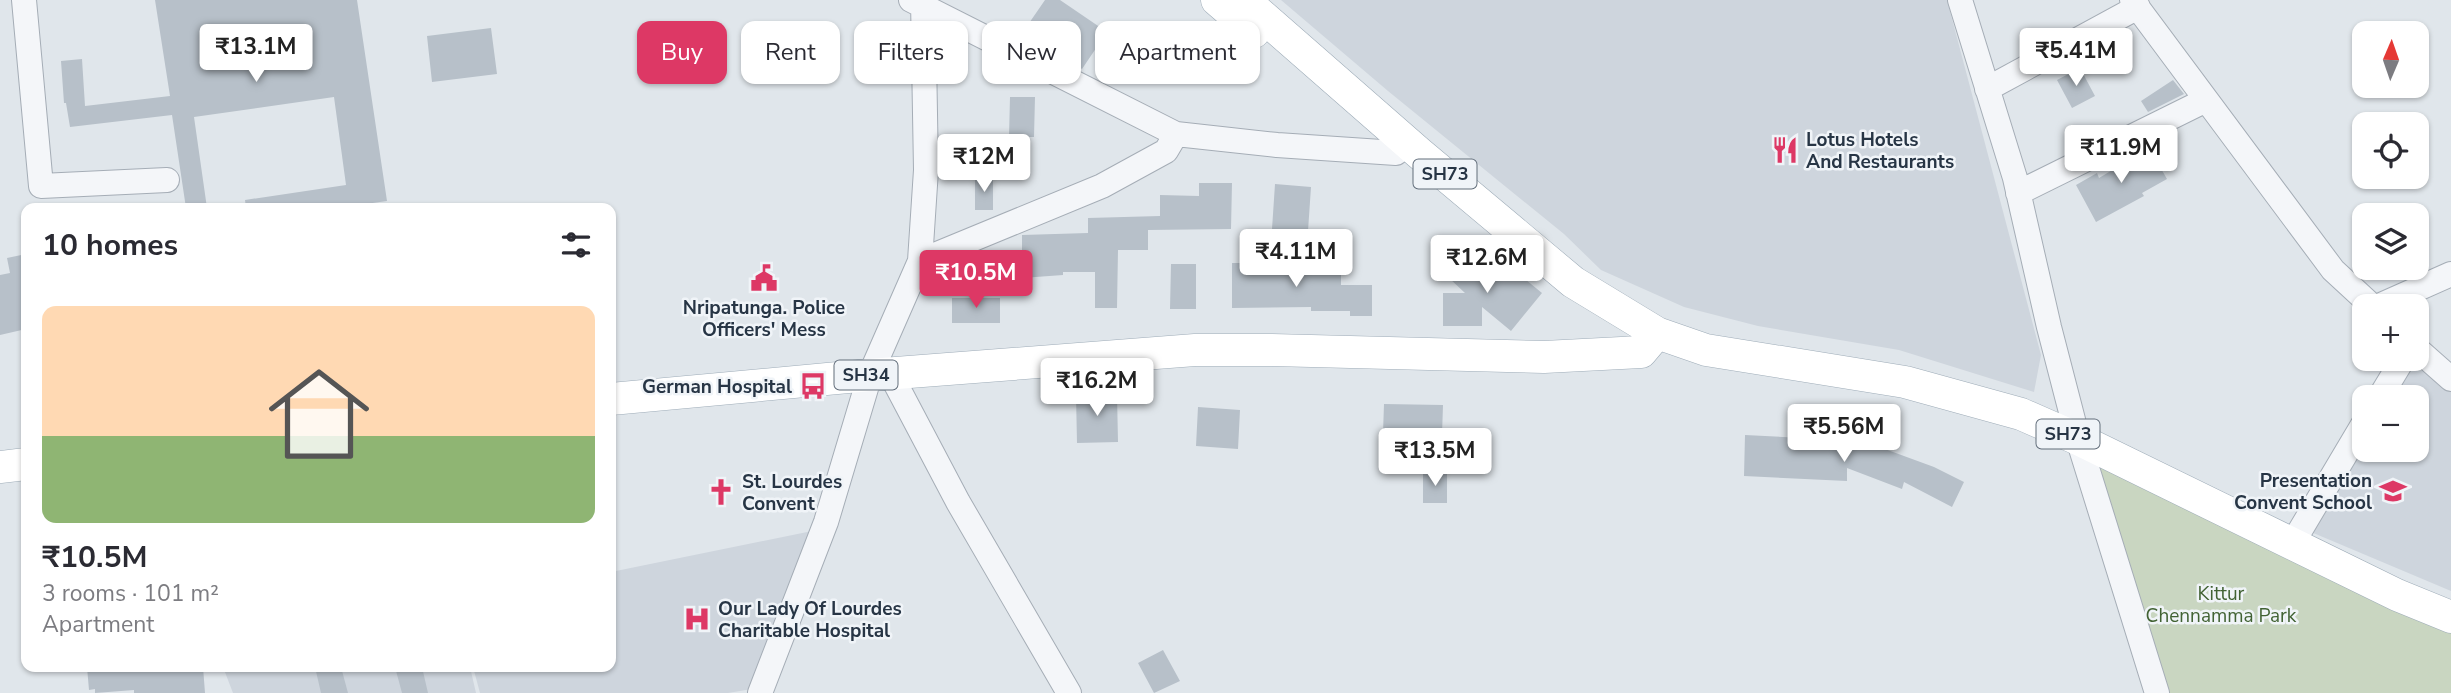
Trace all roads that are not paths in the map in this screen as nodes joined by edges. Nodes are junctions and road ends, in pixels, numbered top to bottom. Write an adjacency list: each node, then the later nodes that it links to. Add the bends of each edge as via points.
1 (24, 0): 11 (street, via 41,186)
2 (1217, 0): 10 (main road)
3 (1244, 0): 17 (main road, SH73, via 1419,153)
4 (1960, 0): 7 (street)
5 (919, 2): 9 (street); 13 (street, via 926,170)
6 (2135, 4): 7 (street); 8 (street)
7 (1987, 89): 12 (street)
8 (2206, 100): 12 (street); 15 (street, via 2333,270)
9 (1176, 134): 10 (street); 13 (street, via 1166,151 1102,186)
10 (1396, 153): 17 (main road, via 1529,269)
11 (167, 180)
12 (2018, 193): 22 (street)
13 (920, 261): 19 (street)
14 (2451, 274): 16 (street)
15 (2359, 294)
16 (2406, 294)
17 (1649, 343): 19 (main road, SH34, via 1544,357 1195,350); 22 (main road, SH73, via 1905,382 2021,414)
18 (2429, 360): 20 (street)
19 (880, 374): 21 (main road, SH34); 26 (street); 27 (street)
20 (2451, 379)
21 (616, 399)
22 (2078, 439): 24 (main road, SH73); 28 (street)
23 (2352, 443): 24 (street)
24 (2292, 544): 25 (main road, SH73)
25 (2451, 617)
26 (760, 693)
27 (1069, 693)
28 (2157, 693)

